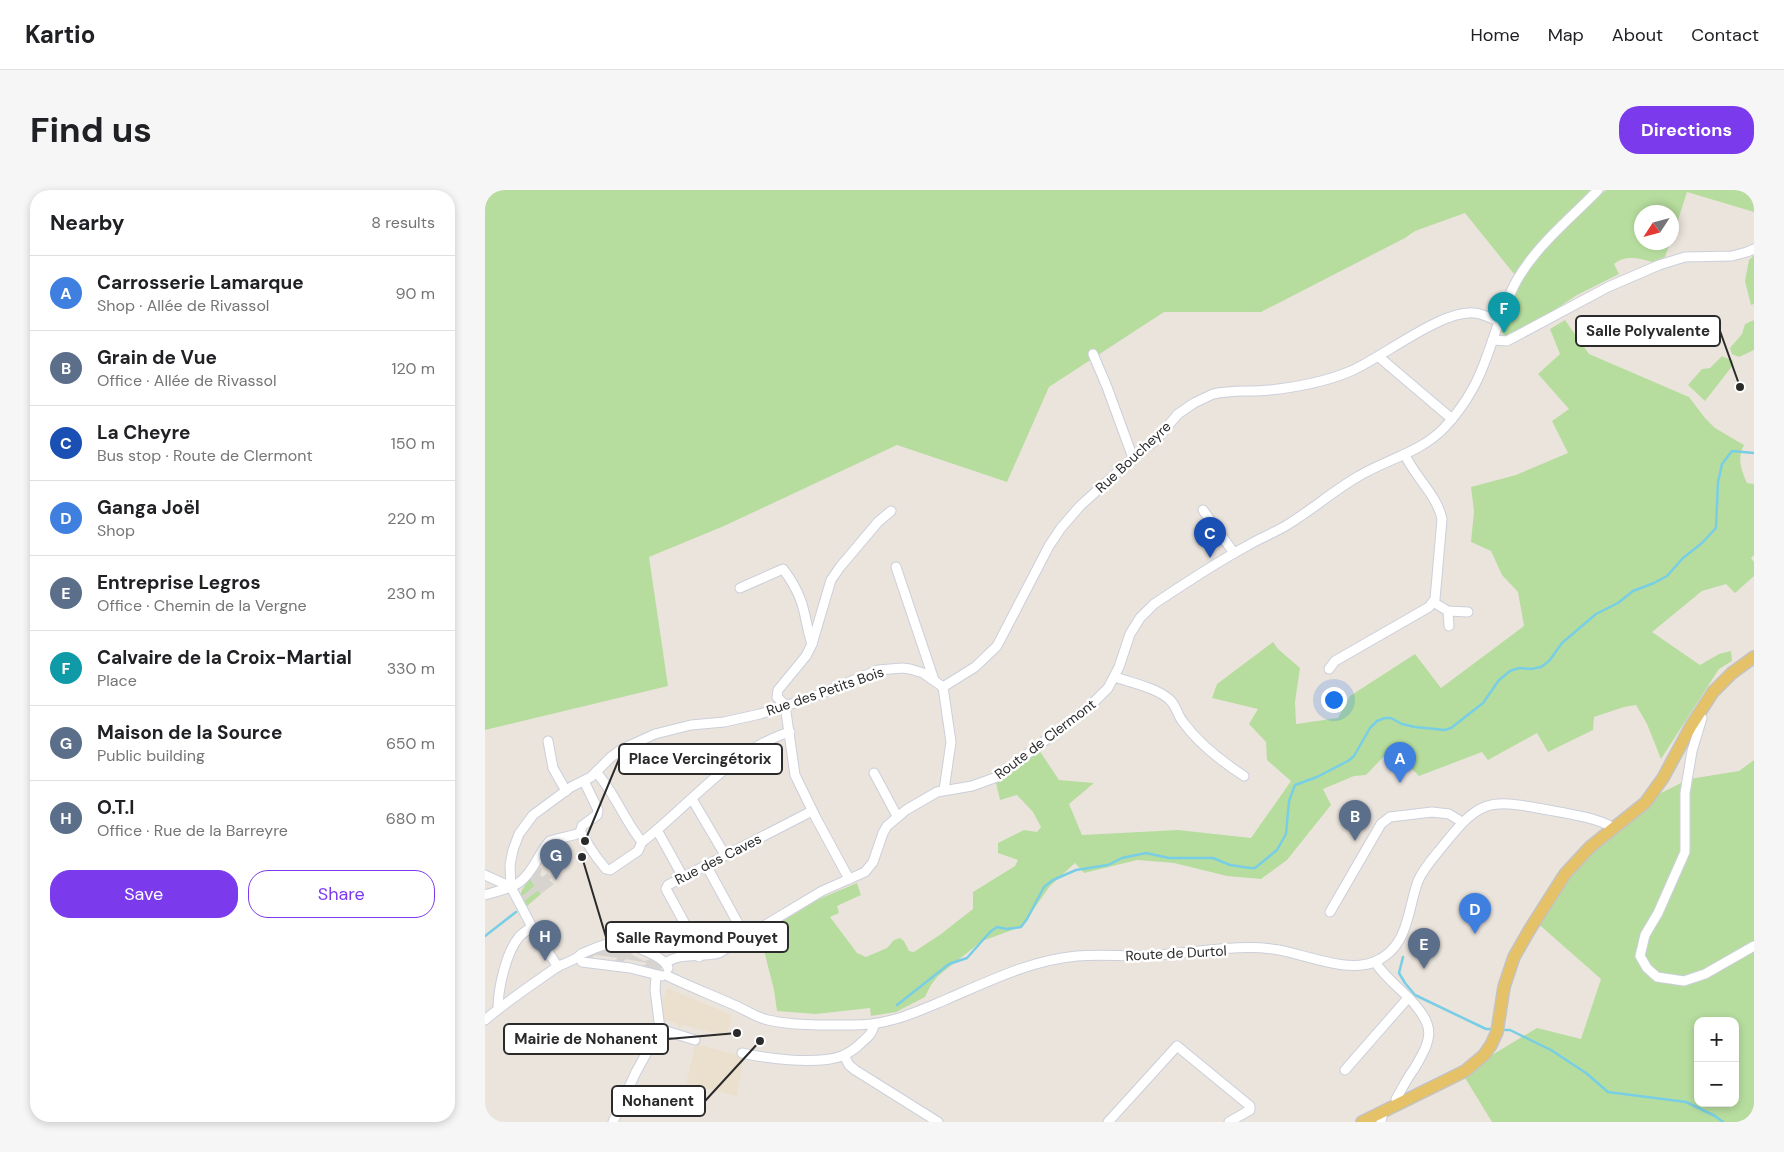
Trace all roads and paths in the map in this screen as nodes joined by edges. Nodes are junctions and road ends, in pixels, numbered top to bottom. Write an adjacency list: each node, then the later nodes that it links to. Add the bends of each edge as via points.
1 (1598, 190): 3 (street, Route de Clermont, via 1531,259 1513,287)
2 (1754, 248): 4 (street, via 1732,256 1685,257 1659,264 1507,341)
3 (1499, 322): 4 (street, Route de Clermont); 6 (street, Rue Boucheyre, via 1475,312 1445,318)
4 (1493, 340): 7 (street, Route de Clermont, via 1473,388)
5 (1093, 354): 9 (street)
6 (1379, 357): 7 (street); 9 (street, Rue Boucheyre, via 1317,383 1223,392 1203,398 1178,414 1155,441)
7 (1452, 419): 8 (street, Route de Clermont, via 1428,442)
8 (1405, 455): 12 (street, Route de Clermont, via 1358,476 1301,516); 15 (street, via 1441,513)
9 (1133, 458): 24 (street, Rue Boucheyre, via 1080,506 1061,528 996,647 975,667)
10 (1203, 510): 12 (street)
11 (891, 511): 19 (street, via 877,522 831,580)
12 (1235, 553): 22 (street, Route de Clermont, via 1146,612 1130,634)
13 (895, 568): 23 (street)
14 (741, 588): 19 (street, via 783,569 801,600)
15 (1433, 602): 16 (street); 21 (street, via 1335,661)
16 (1448, 611): 17 (street); 18 (street)
17 (1468, 612)
18 (1449, 626)
19 (812, 644): 25 (street, via 778,690 777,697)
20 (1754, 657): 26 (main road, via 1722,682)
21 (1329, 669)
22 (1115, 677): 31 (street, via 1146,687 1175,704 1182,721 1203,746); 33 (street, Route de Clermont, via 1094,703 1004,772 972,786)
23 (934, 680): 24 (street, Rue des Petits Bois); 25 (street, Rue des Petits Bois, via 910,669 878,670)
24 (943, 687): 33 (street, via 951,742)
25 (785, 706): 27 (street); 29 (street, Rue des Petits Bois, via 724,722 691,725 655,734 622,749)
26 (1698, 714): 39 (main road, via 1654,792 1640,809); 53 (street, via 1702,718 1685,793 1685,852 1645,935 1640,956 1657,977 1684,981 1705,974)
27 (790, 732): 35 (street, via 770,739 742,756); 36 (street, via 795,775)
28 (547, 741): 34 (street, via 553,768)
29 (596, 772): 32 (street, Rue des Petits Bois); 42 (street)
30 (874, 773): 37 (street)
31 (1244, 776)
32 (584, 781): 34 (street, Rue des Petits Bois); 41 (street, via 598,810)
33 (944, 790): 37 (street, Route de Clermont, via 927,796)
34 (566, 791): 48 (street, Rue des Petits Bois, via 533,815 519,834 510,864)
35 (692, 799): 40 (street); 43 (street)
36 (812, 811): 43 (street, Rue des Caves); 47 (street)
37 (897, 816): 47 (street, Route de Clermont, via 883,832 871,866)
38 (1462, 822): 39 (street, via 1481,808 1502,803 1557,812); 50 (street, via 1449,814 1432,812 1389,817 1381,824); 56 (street, via 1419,879 1401,939)
39 (1615, 828): 70 (main road, via 1572,865 1524,939 1509,970 1497,1032 1487,1052 1465,1071)
40 (657, 830): 42 (street); 46 (street)
41 (580, 833): 42 (street, via 610,870 638,851); 48 (street, via 550,841 523,882)
42 (642, 842)
43 (725, 855): 44 (street, Rue des Caves)
44 (706, 865): 46 (street, Rue des Caves); 52 (street)
45 (485, 875): 48 (street)
46 (683, 876): 55 (street, Rue des Caves, via 666,889)
47 (849, 879): 52 (street, Route de Clermont, via 822,891)
48 (511, 887): 49 (street); 51 (street)
49 (485, 895)
50 (1331, 912)
51 (532, 927): 58 (street); 62 (street, via 520,936 506,962)
52 (746, 938): 55 (street, Route de Clermont, via 719,953)
53 (1754, 946)
54 (579, 957): 57 (street, via 615,943 637,948); 58 (street); 60 (street, via 582,962 624,967)
55 (699, 957): 57 (street, Route de Clermont, via 674,958)
56 (1375, 962): 61 (street); 64 (street, Route de Durtol, via 1347,965 1278,950 1249,948 1156,956 1077,956 1051,960 995,978 910,1015)
57 (666, 963): 59 (street)
58 (558, 966): 62 (street)
59 (666, 975): 60 (street); 64 (street, Route de Durtol, via 768,1020 798,1024)
60 (656, 976): 65 (street, via 654,984)
61 (1408, 998): 69 (street); 70 (street, via 1426,1022 1430,1036 1396,1098)
62 (498, 1010): 63 (street)
63 (485, 1020)
64 (874, 1024): 68 (street, via 867,1038)
65 (660, 1029): 66 (street); 72 (street)
66 (695, 1040)
67 (743, 1053): 68 (street, via 802,1061)
68 (844, 1056): 73 (street, via 849,1065 860,1073)
69 (1345, 1070)
70 (1397, 1104): 71 (main road)
71 (1382, 1117): 76 (main road)
72 (613, 1122)
73 (938, 1122)
74 (1108, 1122): 75 (street, via 1177,1046 1250,1106 1246,1113)
75 (1229, 1122)
76 (1363, 1122)

